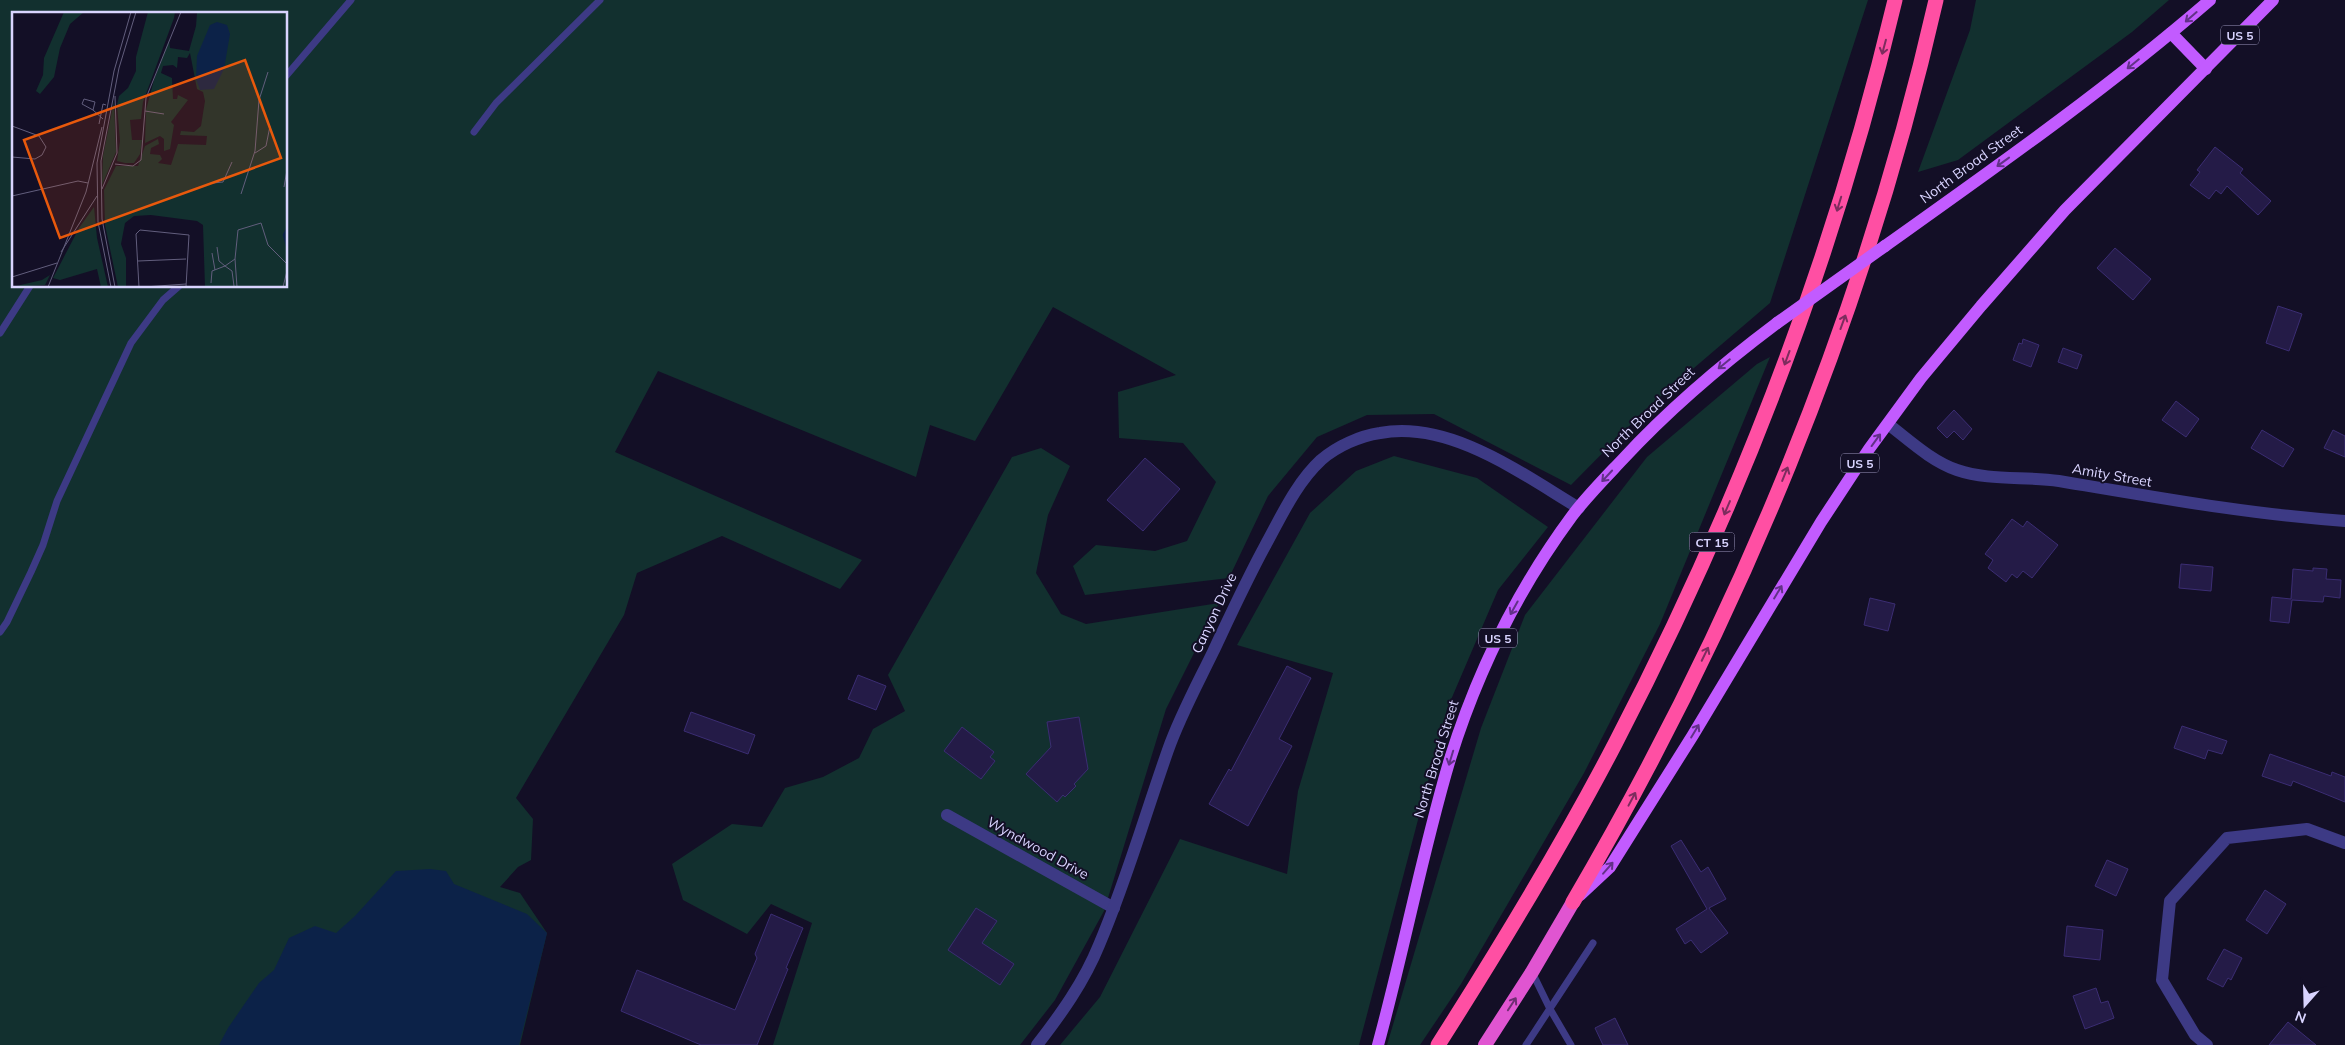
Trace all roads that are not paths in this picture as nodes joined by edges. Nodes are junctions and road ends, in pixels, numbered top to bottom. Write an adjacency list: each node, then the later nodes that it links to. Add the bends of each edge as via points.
1 (351, 0): 9 (lane)
2 (600, 0): 10 (lane, via 496,103)
3 (1895, 0): 27 (highway, CT 15, one-way to 27, via 1860,134 1822,257 1765,416 1712,543 1646,684 1592,788)
4 (1936, 0): 20 (highway, CT 15, one-way to 4, via 1680,705 1783,480 1868,247)
5 (2210, 0): 7 (main road, North Broad Street / US 5, one-way to 7)
6 (2273, 0): 8 (main road, US 5)
7 (2171, 34): 8 (main road); 15 (main road, North Broad Street / US 5, one-way to 15, bridge, via 2069,114 1717,369 1646,434)
8 (2206, 69): 14 (main road, US 5, via 2025,255 1948,344)
9 (288, 74)
10 (474, 132)
11 (29, 288): 13 (lane)
12 (177, 288): 17 (lane, via 162,300 131,343 57,501 31,572)
13 (0, 333)
14 (1888, 424): 16 (street, Amity Street, via 1933,458 1957,470 1983,476 2056,481 2257,514); 20 (main road, US 5, one-way to 14, via 1610,867 1821,522)
15 (1579, 508): 21 (street, Canyon Drive, via 1487,454 1453,440 1415,432 1381,432 1347,443 1321,460 1298,487 1242,588 1185,708); 26 (main road, North Broad Street / US 5, one-way to 26, via 1515,606 1467,709 1443,785)
16 (2345, 521)
17 (0, 632)
18 (947, 815): 21 (street, Wyndwood Drive)
19 (2345, 843): 31 (street, via 2307,829 2227,838 2170,901 2162,980 2195,1035)
20 (1573, 902): 23 (highway, US 5)
21 (1114, 908): 25 (street, Canyon Drive, via 1081,982)
22 (1593, 943): 24 (lane)
23 (1532, 972): 24 (lane); 28 (highway, US 5, one-way to 23)
24 (1550, 1009): 29 (lane); 30 (lane)
25 (1037, 1045)
26 (1378, 1045)
27 (1438, 1045)
28 (1485, 1045)
29 (1526, 1045)
30 (1572, 1045)
31 (2207, 1045)

